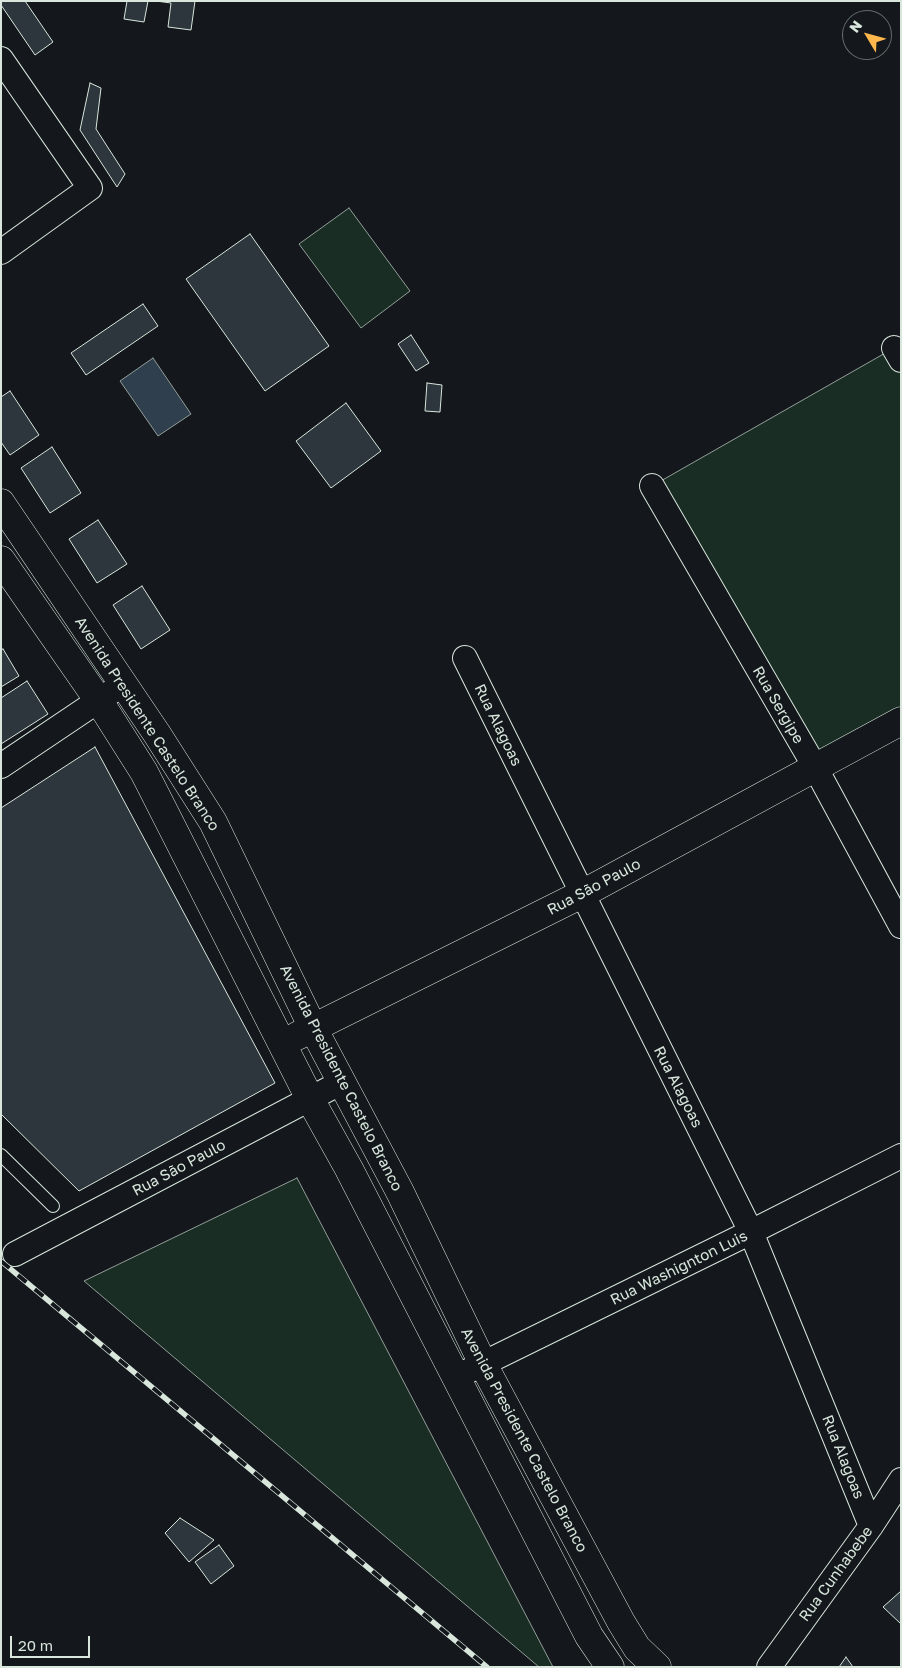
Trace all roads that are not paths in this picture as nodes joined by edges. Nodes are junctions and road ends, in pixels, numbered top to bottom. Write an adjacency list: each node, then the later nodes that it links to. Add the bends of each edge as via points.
1 (1, 58): 2 (street, via 90,188)
2 (1, 252)
3 (652, 486): 11 (street, Rua Sergipe)
4 (1, 503): 7 (street, Avenida Presidente Castelo Branco)
5 (1, 560): 8 (street, Avenida Presidente Castelo Branco)
6 (465, 658): 12 (street, Rua Alagoas)
7 (122, 684): 8 (street); 14 (street, Avenida Presidente Castelo Branco, via 213,822)
8 (98, 701): 10 (street); 15 (street, Avenida Presidente Castelo Branco, via 144,772)
9 (901, 721): 11 (street, Rua São Paulo)
10 (1, 766)
11 (815, 767): 12 (street, Rua São Paulo); 13 (street, Rua Sergipe)
12 (582, 894): 14 (street, Rua São Paulo); 21 (street, Rua Alagoas)
13 (901, 926)
14 (313, 1028): 15 (street, Rua São Paulo); 16 (street, Avenida Presidente Castelo Branco)
15 (282, 1044): 17 (street, Avenida Presidente Castelo Branco)
16 (342, 1082): 17 (street, Rua São Paulo); 23 (street, Avenida Presidente Castelo Branco, via 400,1192)
17 (310, 1099): 22 (street, Rua São Paulo); 24 (street, Avenida Presidente Castelo Branco)
18 (1, 1155): 20 (lane)
19 (901, 1156): 21 (street, Rua Washignton Luis)
20 (53, 1206)
21 (751, 1232): 23 (street, Rua Washignton Luis); 27 (street, Rua Alagoas)
22 (15, 1254)
23 (482, 1364): 24 (street, Rua Washignton Luis); 28 (street, Avenida Presidente Castelo Branco)
24 (456, 1377): 29 (street, Avenida Presidente Castelo Branco)
25 (901, 1480): 27 (street, Rua Cunhabebe)
26 (901, 1515): 27 (street)
27 (871, 1526): 32 (street, Rua Cunhabebe)
28 (592, 1569): 29 (street); 31 (street, Avenida Presidente Castelo Branco, via 637,1648)
29 (562, 1583): 30 (street, Avenida Presidente Castelo Branco, via 588,1636)
30 (610, 1667)
31 (657, 1667)
32 (769, 1667)

